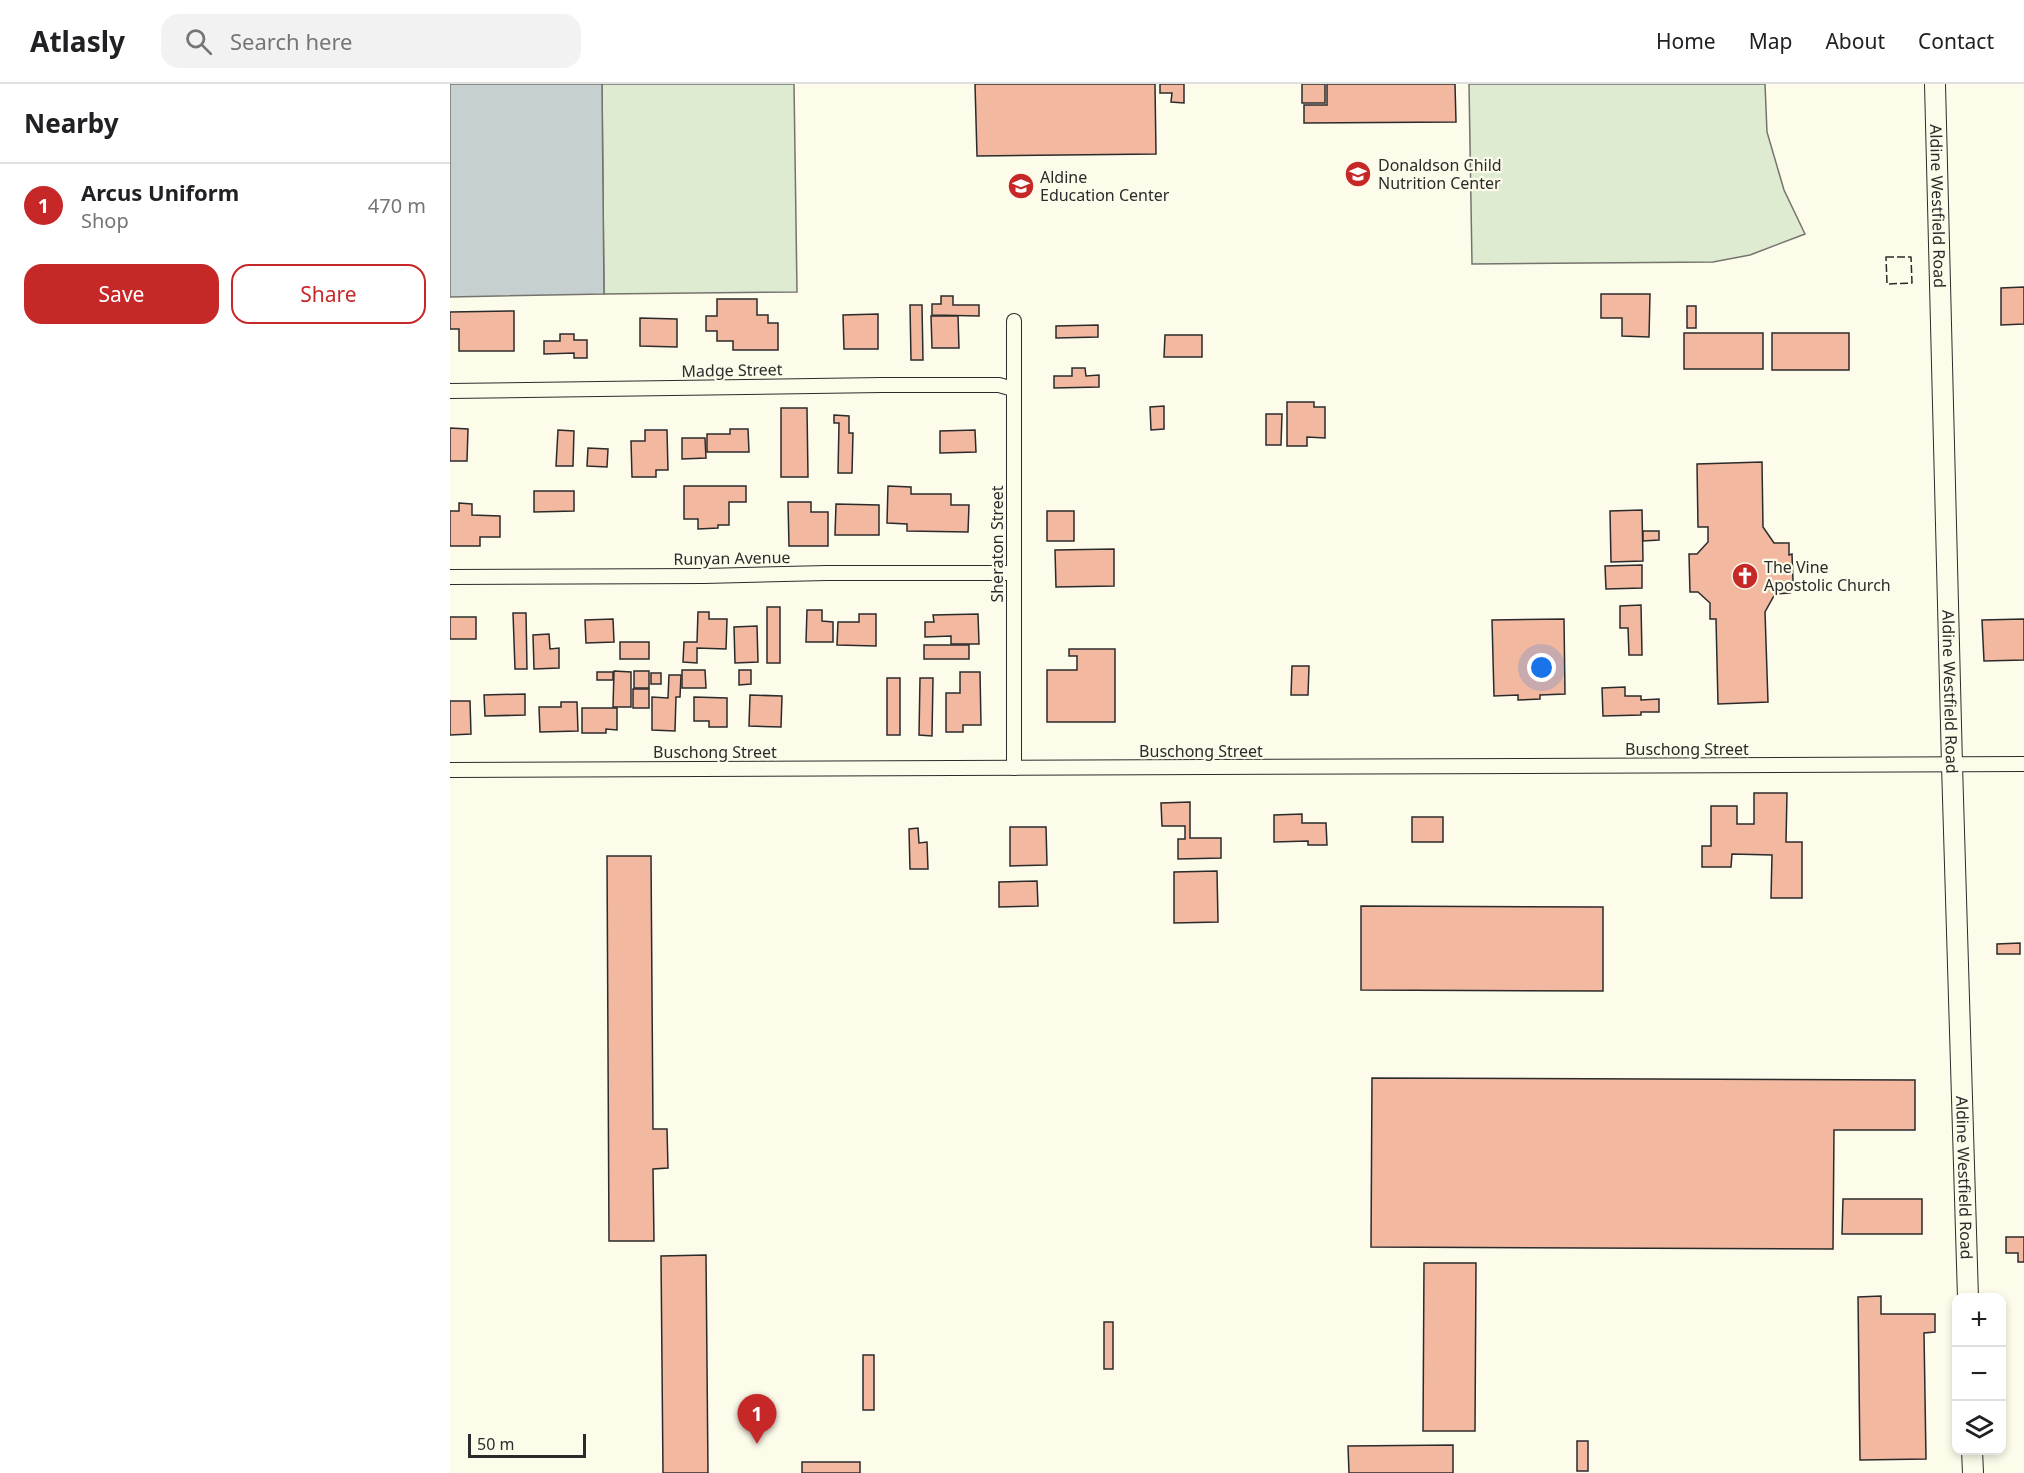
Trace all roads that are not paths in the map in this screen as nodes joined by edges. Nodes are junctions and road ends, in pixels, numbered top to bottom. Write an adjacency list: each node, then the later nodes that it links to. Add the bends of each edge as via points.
1 (1935, 84): 8 (main road, Aldine Westfield Road)
2 (1014, 321): 3 (street, Sheraton Street)
3 (1013, 389): 4 (street, Madge Street, via 999,385 870,385); 5 (street, Sheraton Street)
4 (450, 391)
5 (1014, 573): 6 (street, Runyan Avenue); 9 (street, Sheraton Street)
6 (450, 577)
7 (2024, 764): 8 (street, Buschong Street)
8 (1952, 765): 9 (street, Buschong Street); 11 (main road, Aldine Westfield Road)
9 (1014, 768): 10 (street, Buschong Street)
10 (450, 770)
11 (1968, 1293)
12 (1972, 1455): 13 (main road)
13 (1973, 1473)

